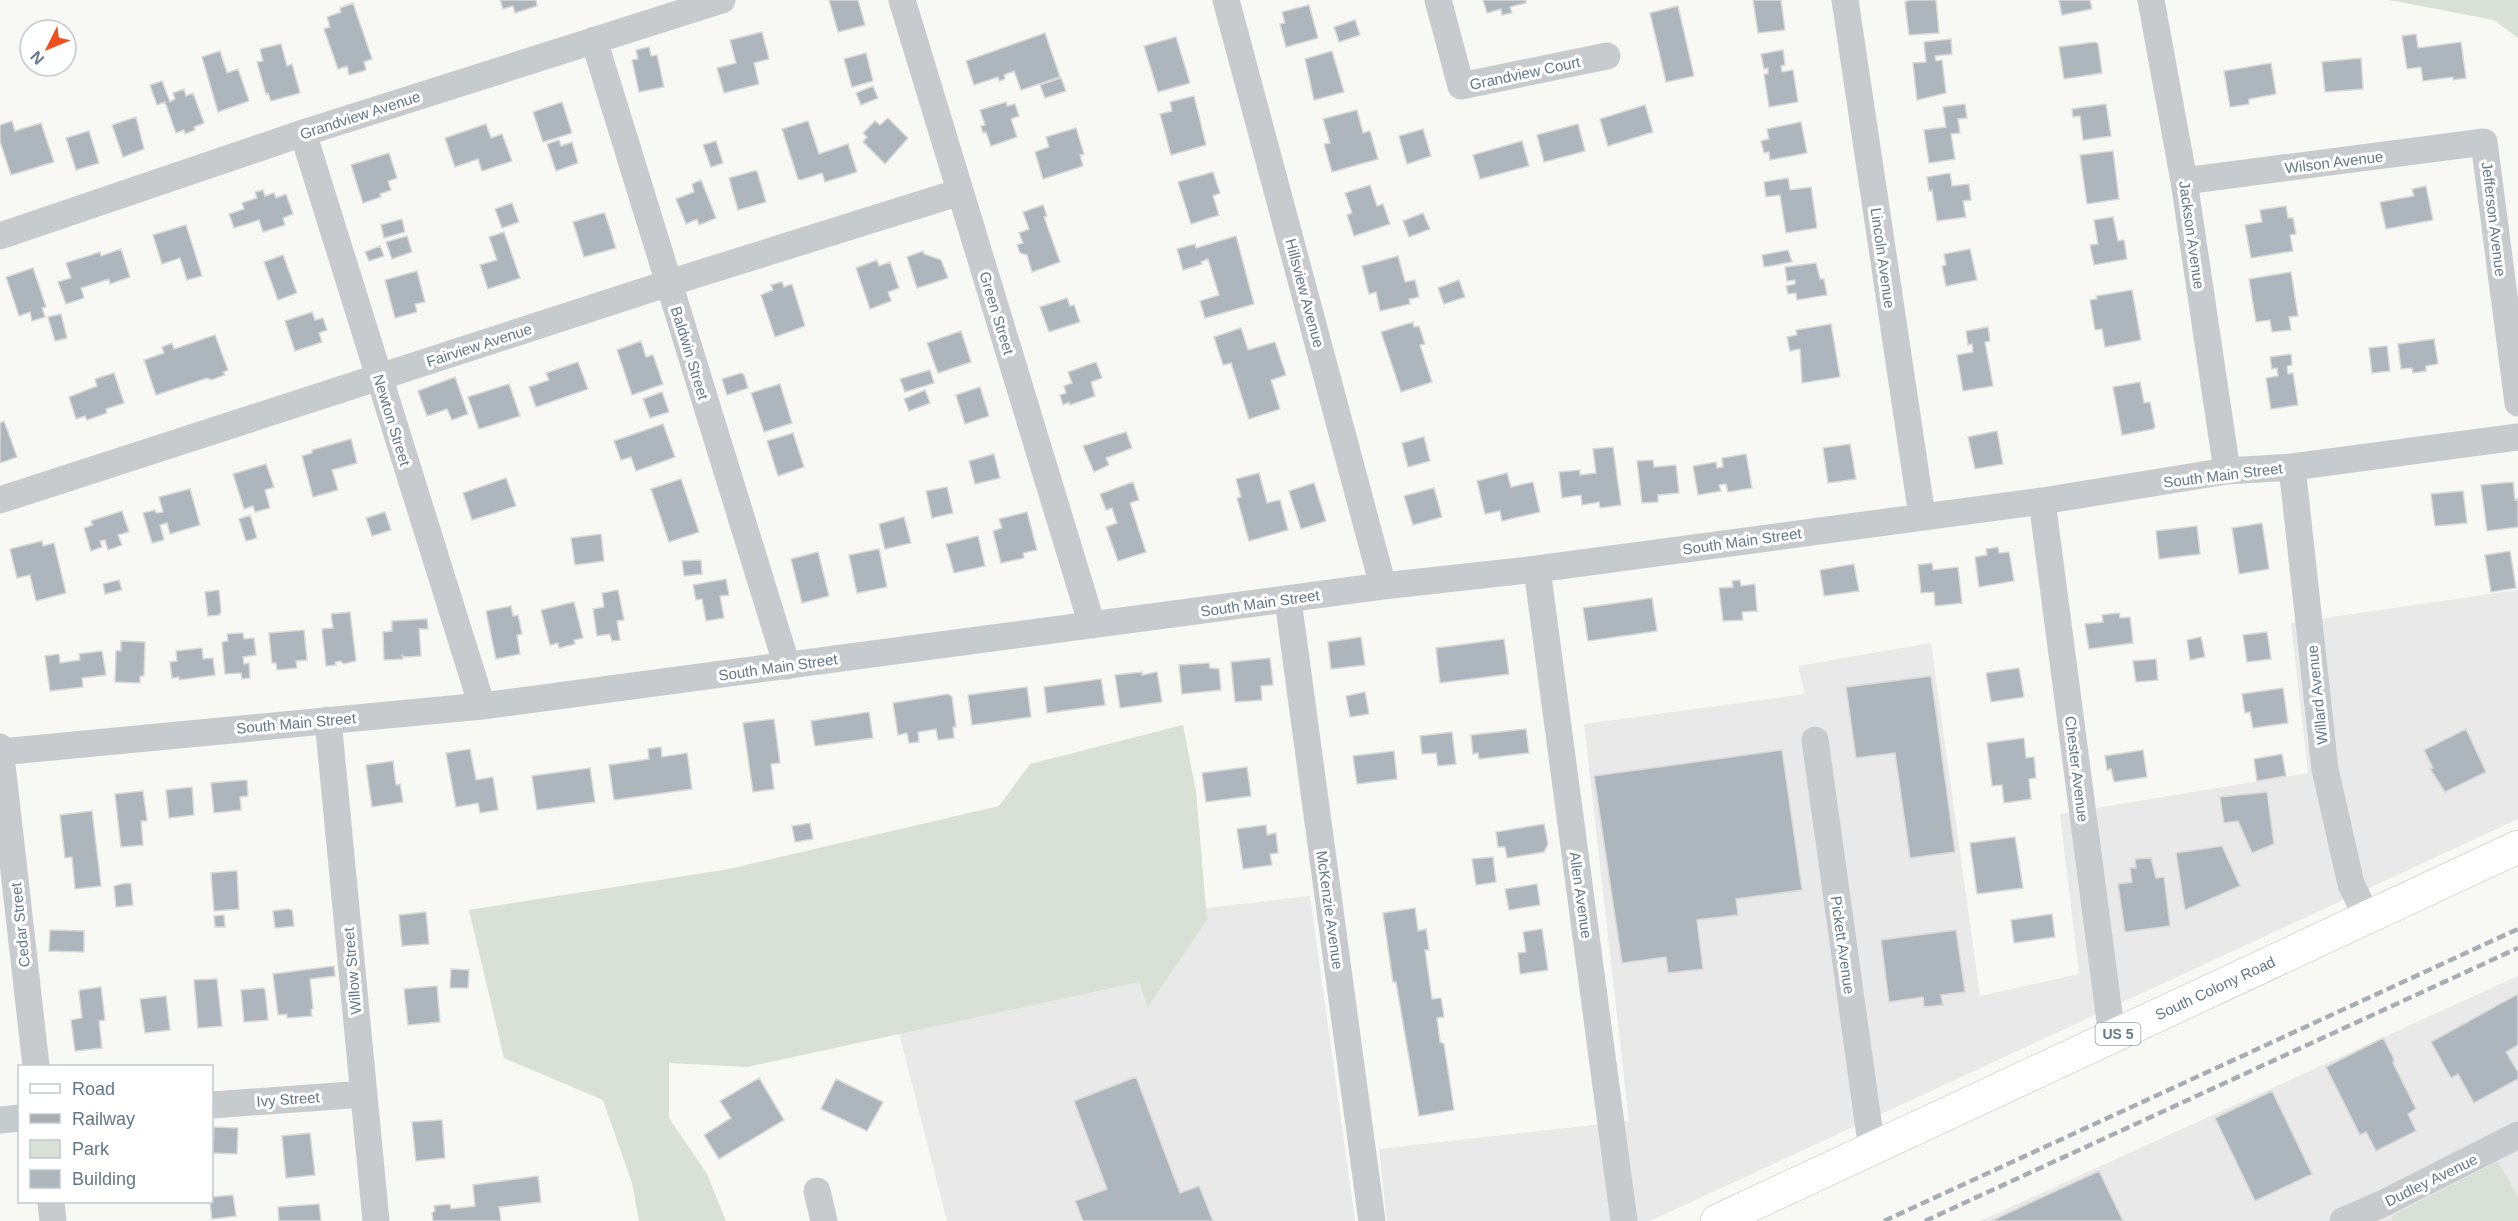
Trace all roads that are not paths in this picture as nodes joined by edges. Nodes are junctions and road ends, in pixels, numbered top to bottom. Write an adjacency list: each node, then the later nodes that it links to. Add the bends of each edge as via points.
1 (722, 0): 7 (street, Grandview Avenue)
2 (902, 0): 12 (street, Green Street)
3 (1226, 0): 24 (street, Hillsview Avenue)
4 (1438, 0): 8 (street, Grandview Court, via 1461,86)
5 (1845, 0): 22 (street, Lincoln Avenue)
6 (2151, 0): 11 (street, Jackson Avenue)
7 (594, 40): 9 (street, Grandview Avenue); 14 (street, Baldwin Street)
8 (1606, 56)
9 (303, 133): 13 (street, Grandview Avenue); 15 (street, Newton Street)
10 (2484, 142): 11 (street, Wilson Avenue); 16 (street, Jefferson Avenue)
11 (2184, 181): 19 (street, Jackson Avenue)
12 (960, 192): 14 (street, Fairview Avenue); 26 (street, Green Street)
13 (0, 236)
14 (669, 283): 15 (street, Fairview Avenue); 27 (street, Baldwin Street)
15 (379, 378): 20 (street, Fairview Avenue); 28 (street, Newton Street)
16 (2518, 403)
17 (2518, 437): 18 (street, South Main Street)
18 (2292, 467): 19 (street, South Main Street); 33 (street, Willard Avenue, via 2325,769 2351,884)
19 (2227, 471): 21 (street, South Main Street)
20 (0, 500)
21 (2042, 501): 22 (street, South Main Street); 34 (street, Chester Avenue)
22 (1922, 516): 23 (street, South Main Street)
23 (1537, 569): 24 (street, South Main Street); 48 (street, Allen Avenue)
24 (1383, 586): 25 (street, South Main Street)
25 (1288, 600): 26 (street, South Main Street); 47 (street, McKenzie Avenue)
26 (1092, 625): 27 (street, South Main Street)
27 (787, 666): 28 (street, South Main Street)
28 (482, 706): 29 (street, South Main Street)
29 (328, 720): 31 (street, South Main Street); 36 (street, Willow Street)
30 (1815, 740): 41 (street, Pickett Avenue)
31 (0, 750): 35 (street, Cedar Street)
32 (2518, 847): 33 (main road, South Colony Road / US 5)
33 (2367, 917): 34 (main road, South Colony Road / US 5)
34 (2112, 1037): 41 (main road, South Colony Road / US 5)
35 (36, 1065)
36 (364, 1094): 37 (street, Ivy Street); 45 (street, Willow Street)
37 (213, 1105)
38 (18, 1118): 39 (street)
39 (0, 1120)
40 (2518, 1136): 50 (street, Dudley Avenue)
41 (1872, 1150): 49 (main road, South Colony Road / US 5)
42 (817, 1191): 46 (street)
43 (51, 1203): 44 (street)
44 (53, 1221)
45 (376, 1221)
46 (824, 1221)
47 (1372, 1221)
48 (1624, 1221)
49 (1717, 1221)
50 (2343, 1221)

